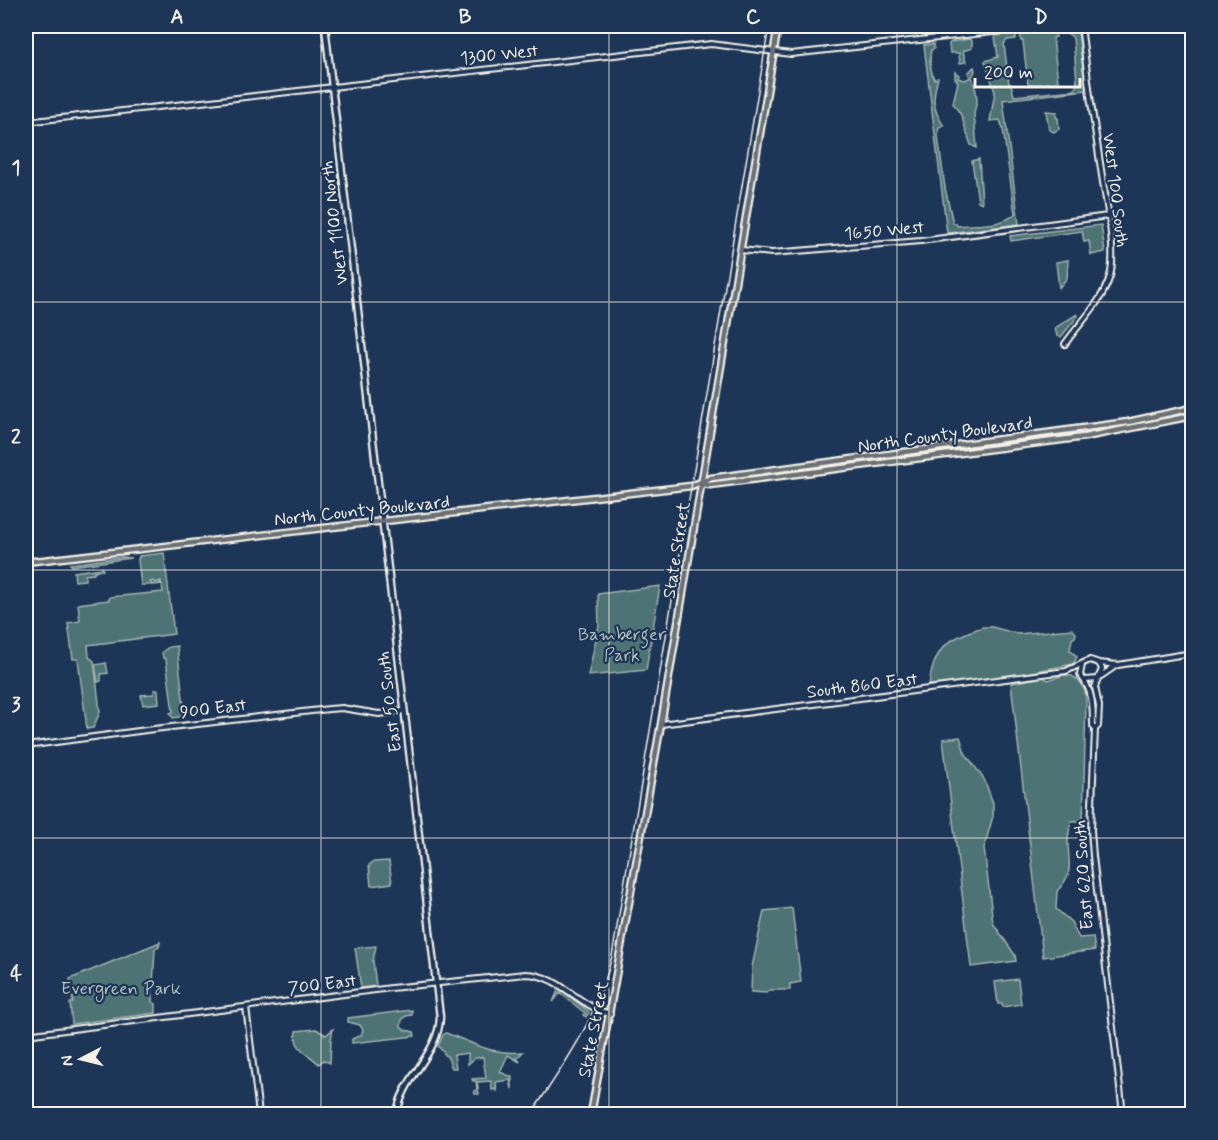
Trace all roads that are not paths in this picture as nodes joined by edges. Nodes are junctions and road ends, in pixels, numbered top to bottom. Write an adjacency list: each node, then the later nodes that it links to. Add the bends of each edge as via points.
1 (325, 26): 6 (main road, West 1100 North)
2 (778, 26): 5 (main road, State Street)
3 (1047, 26): 5 (street, 1300 West)
4 (1081, 26): 8 (street, West 100 South)
5 (774, 53): 6 (street, 1300 West, via 711,44); 9 (main road, State Street)
6 (332, 86): 7 (street, 1300 West); 11 (main road, West 1100 North)
7 (26, 122)
8 (1108, 216): 9 (street, 1650 West, via 921,240 778,253); 10 (street, West 100 South, via 1110,274 1099,300)
9 (741, 250): 14 (main road, State Street)
10 (1065, 344)
11 (366, 385): 15 (main road, East 50 South)
12 (1192, 408): 14 (main road, North County Boulevard, via 1128,422 711,478)
13 (1192, 416): 14 (main road, North County Boulevard, via 1062,440)
14 (701, 484): 15 (main road, North County Boulevard); 26 (main road, State Street)
15 (381, 522): 16 (main road, North County Boulevard); 25 (main road, East 50 South)
16 (26, 562)
17 (1192, 653): 20 (street)
18 (1099, 663): 19 (street, via 1090,660); 20 (street); 23 (street)
19 (1082, 664): 21 (street, South 860 East); 22 (street)
20 (1118, 665): 23 (street)
21 (1066, 671): 22 (street, South 860 East); 26 (street, South 860 East)
22 (1080, 675): 24 (street)
23 (1099, 678): 24 (street); 27 (street, East 620 South)
24 (1085, 680): 27 (street, East 620 South)
25 (404, 711): 28 (street, 900 East, via 374,714 329,709); 29 (main road, East 50 South)
26 (661, 724): 31 (main road, State Street)
27 (1095, 729): 36 (street, East 620 South, via 1092,840)
28 (26, 746)
29 (437, 983): 30 (street, 700 East); 31 (street, 700 East, via 540,975 554,980 586,1005); 34 (main road, East 50 South, via 439,1029 402,1094)
30 (246, 1007): 32 (street, 700 East); 33 (street)
31 (610, 1014): 35 (main road, State Street)
32 (26, 1035)
33 (259, 1114)
34 (397, 1114)
35 (591, 1114)
36 (1123, 1114)

